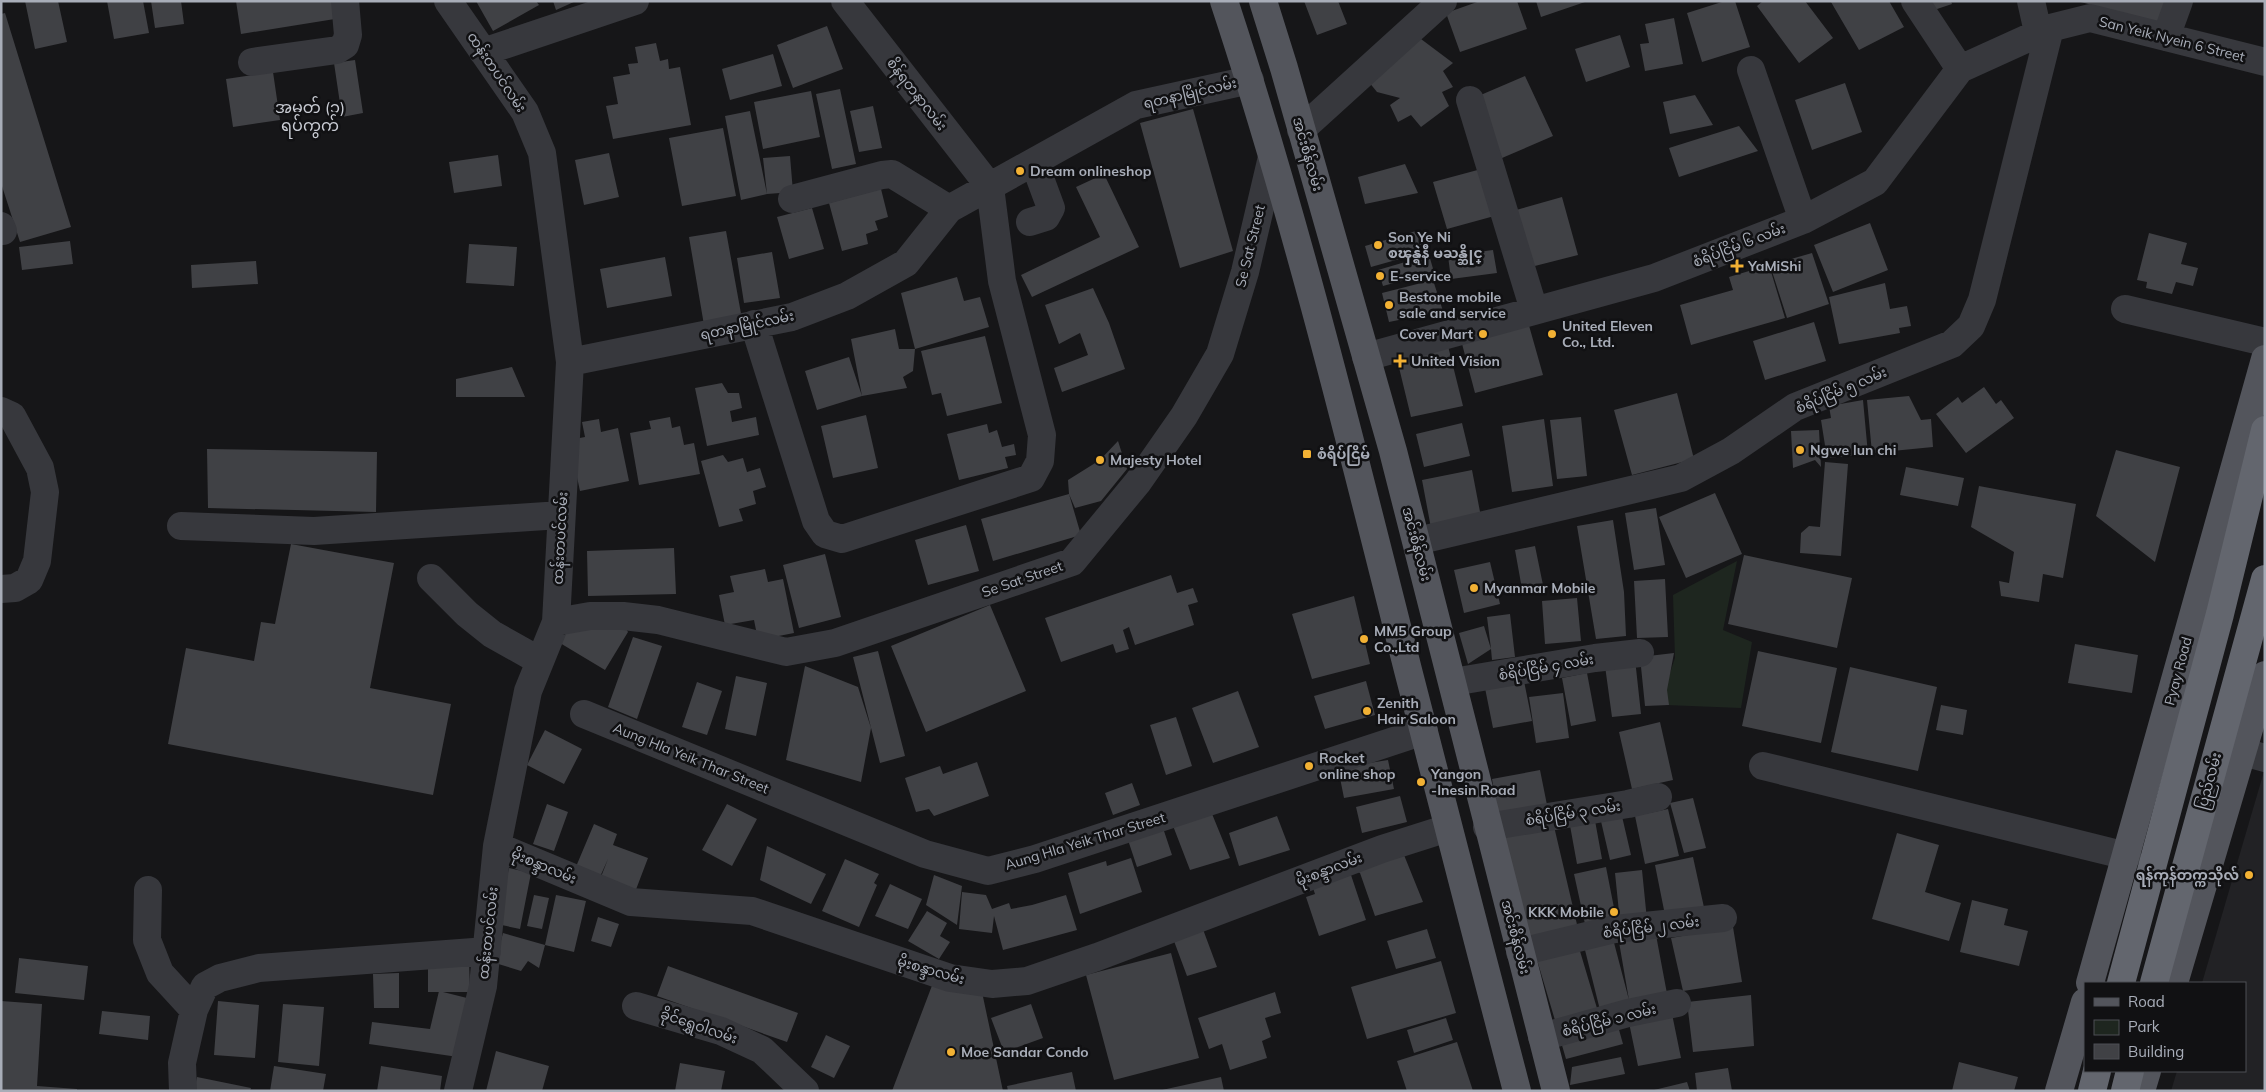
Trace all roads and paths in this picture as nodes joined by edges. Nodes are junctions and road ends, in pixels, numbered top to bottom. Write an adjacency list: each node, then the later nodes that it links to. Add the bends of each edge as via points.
1 (346, 1): 14 (street, via 348,35 345,45 337,50)
2 (448, 1): 13 (street, ထန်းတပင်လမ်း)
3 (635, 1): 13 (street)
4 (845, 1): 23 (street, စိန်ရတနာလမ်း)
5 (1224, 1): 18 (main road)
6 (1263, 1): 20 (main road, အင်းစိန်လမ်း)
7 (1443, 1): 20 (street)
8 (1915, 1): 16 (street)
9 (2031, 1): 11 (street)
10 (2179, 1): 12 (street)
11 (2044, 30): 12 (street, San Yeik Nyein 6 Street, via 2090,18); 16 (street, စံရိပ်ငြိမ် ၆ လမ်း); 39 (street, စံရိပ်ငြိမ် ၅ လမ်း, via 1982,300 1971,326 1952,344 1796,408 1731,451 1681,478)
12 (2166, 37): 15 (street, San Yeik Nyein 6 Street)
13 (483, 52): 34 (street, ထန်းတပင်လမ်း, via 525,112 542,153)
14 (252, 62)
15 (2265, 62)
16 (1960, 69): 26 (street, စံရိပ်ငြိမ် ၆ လမ်း, via 1875,182)
17 (1751, 70): 26 (street)
18 (1250, 80): 21 (main road); 22 (street, ရတနာမြိုင်လမ်း, via 1136,106)
19 (1470, 100): 29 (street)
20 (1302, 130): 32 (main road, အင်းစိန်လမ်း)
21 (1272, 157): 43 (street, Se Sat Street, via 1245,272 1220,354 1184,416 1138,482 1072,562 835,643 786,652 658,620 590,616); 49 (main road, via 1347,423)
22 (1034, 162): 23 (street, ရတနာမြိုင်လမ်း); 27 (street, via 1052,208 1046,217)
23 (990, 186): 25 (street, ရတနာမြိုင်လမ်း); 30 (street, via 1002,281 1042,435 1040,461 1031,478 842,539 825,534 816,521)
24 (792, 199): 25 (street, via 892,174)
25 (949, 210): 30 (street, ရတနာမြိုင်လမ်း, via 906,263 847,296 792,317)
26 (1803, 220): 29 (street, စံရိပ်ငြိမ် ၆ လမ်း, via 1654,278)
27 (1030, 222)
28 (2126, 309): 31 (street)
29 (1534, 310): 32 (street, စံရိပ်ငြိမ် ၆ လမ်း)
30 (754, 324): 34 (street, ရတနာမြိုင်လမ်း)
31 (2265, 342)
32 (1366, 357): 39 (main road, အင်းစိန်လမ်း)
33 (2265, 359): 56 (main road, Pyay Road)
34 (570, 362): 37 (street, ထန်းတပင်လမ်း)
35 (1, 410): 42 (street, via 12,416 40,468 45,492 38,561 29,580)
36 (2262, 439): 62 (highway, Pyay Road, via 2220,614)
37 (561, 515): 38 (street, via 314,531); 43 (street, ထန်းတပင်လမ်း)
38 (181, 526)
39 (1417, 540): 47 (main road, အင်းစိန်လမ်း)
40 (432, 578): 45 (street, via 492,634)
41 (2265, 579): 63 (highway, ပြည်လမ်း)
42 (8, 588)
43 (556, 622): 45 (street, ထန်းတပင်လမ်း)
44 (1640, 653): 47 (street, စံရိပ်ငြိမ် ၄ လမ်း)
45 (540, 661): 55 (street, ထန်းတပင်လမ်း, via 528,691)
46 (2265, 675): 50 (main road, ပြည်လမ်း)
47 (1453, 682): 53 (main road, အင်းစိန်လမ်း)
48 (584, 714): 49 (street, Aung Hla Yeik Thar Street, via 925,854 988,871 1035,859)
49 (1424, 732): 54 (main road)
50 (2254, 755): 64 (main road, ပြည်လမ်း)
51 (1764, 766): 56 (street)
52 (1658, 797): 53 (street, စံရိပ်ငြိမ် ၃ လမ်း)
53 (1487, 827): 60 (main road, အင်းစိန်လမ်း)
54 (1448, 828): 55 (street, မိုးစန္ဒာလမ်း, via 1382,849 1027,981 992,984 950,978 752,911 631,902); 76 (main road)
55 (497, 846): 59 (street, ထန်းတပင်လမ်း)
56 (2127, 856): 61 (main road, Pyay Road)
57 (148, 890): 68 (street, via 146,940 160,973)
58 (1723, 918): 60 (street, စံရိပ်ငြိမ် ၂ လမ်း, via 1615,929)
59 (487, 951): 68 (street, via 260,968 220,978 205,986); 74 (street, ထန်းတပင်လမ်း, via 484,986)
60 (1520, 952): 69 (main road, အင်းစိန်လမ်း)
61 (2090, 982)
62 (2121, 982)
63 (2154, 982)
64 (2174, 982)
65 (1677, 1003): 69 (street, စံရိပ်ငြိမ် ၁ လမ်း)
66 (2084, 1005): 78 (main road)
67 (636, 1006): 75 (street, ခိုင်ရွှေဝါလမ်း, via 722,1030 762,1050)
68 (194, 1010): 73 (street, via 182,1063)
69 (1542, 1037): 77 (main road, အင်းစိန်လမ်း)
70 (2097, 1072): 79 (highway)
71 (2130, 1072): 80 (highway)
72 (2148, 1072): 81 (main road)
73 (183, 1091)
74 (458, 1091)
75 (805, 1091)
76 (1517, 1091)
77 (1556, 1091)
78 (2059, 1091)
79 (2092, 1091)
80 (2125, 1091)
81 (2142, 1091)

